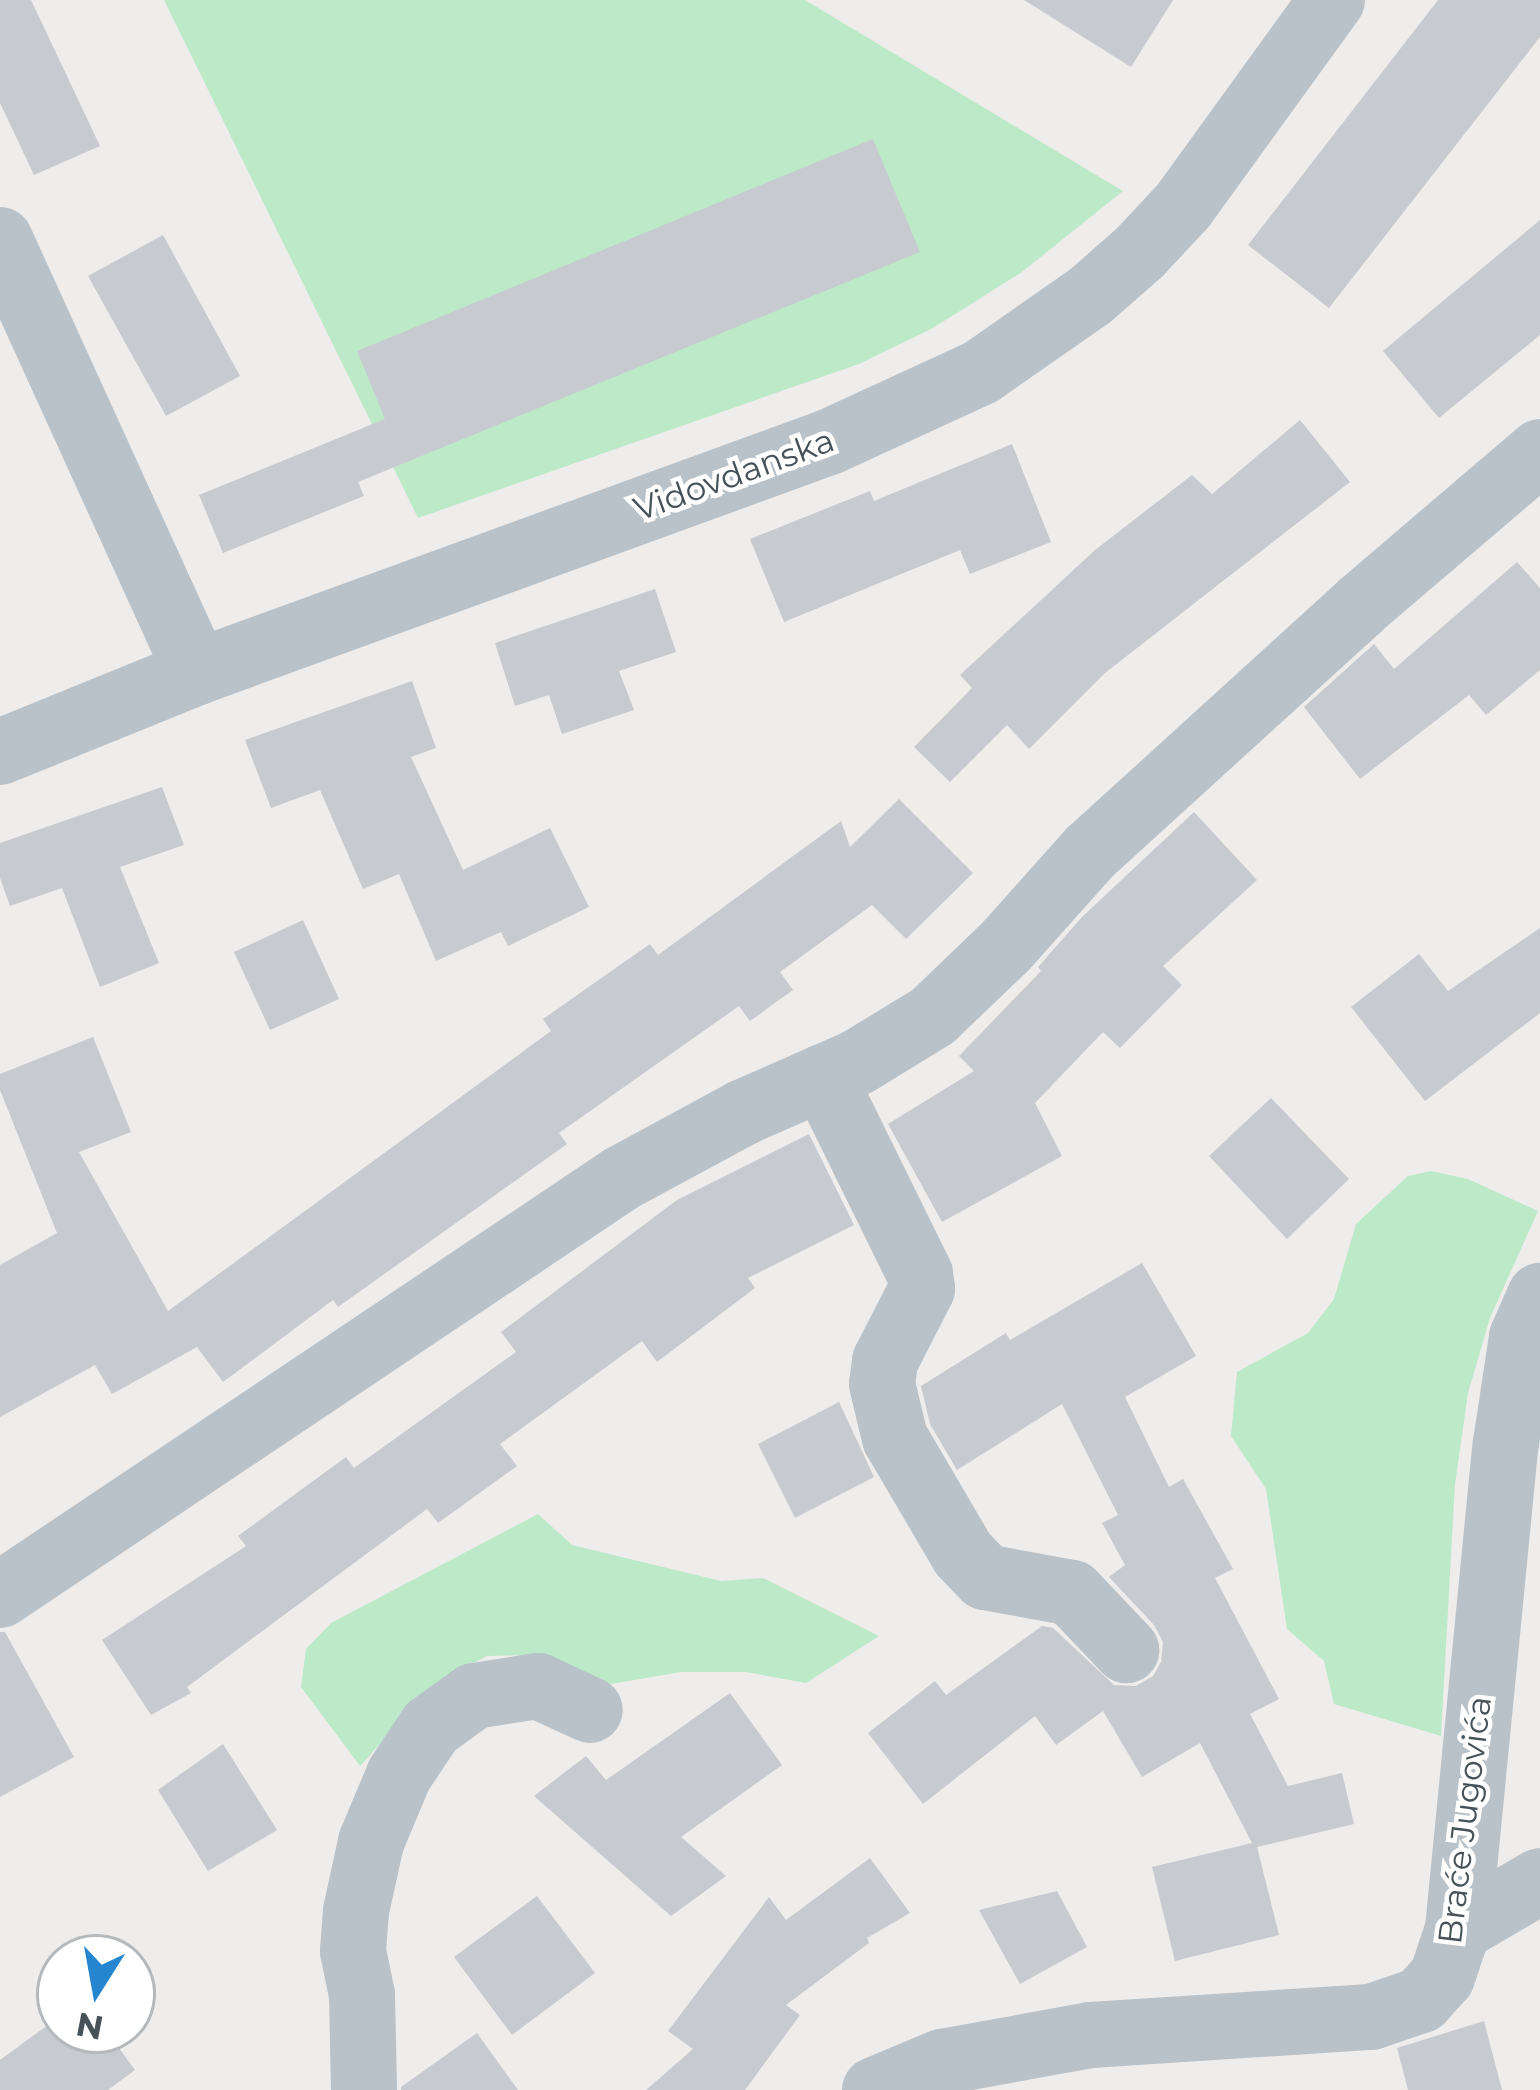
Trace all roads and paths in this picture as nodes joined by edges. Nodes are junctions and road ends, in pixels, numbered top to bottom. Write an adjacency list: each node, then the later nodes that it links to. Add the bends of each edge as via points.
1 (1332, 0): 4 (street, Vidovdanska, via 1139,254 981,372 829,442)
2 (0, 240): 4 (street)
3 (1540, 452): 6 (street, via 1090,852 933,1016)
4 (197, 672): 5 (street, Vidovdanska)
5 (0, 752)
6 (824, 1077): 8 (street, via 622,1178); 9 (street, via 920,1274 922,1289 885,1360 882,1384 895,1438 963,1554 985,1576 1072,1594)
7 (1540, 1296): 12 (street, Braće Jugovića, via 1522,1336 1506,1443)
8 (0, 1595)
9 (1126, 1649)
10 (590, 1709): 13 (street, via 538,1686 474,1696 431,1727 399,1775 371,1841 356,1911)
11 (1540, 1881): 12 (street)
12 (1458, 1929): 14 (street, Braće Jugovića, via 1442,1977 1420,2000 1371,2017 1091,2035 942,2062)
13 (364, 2090)
14 (875, 2090)

